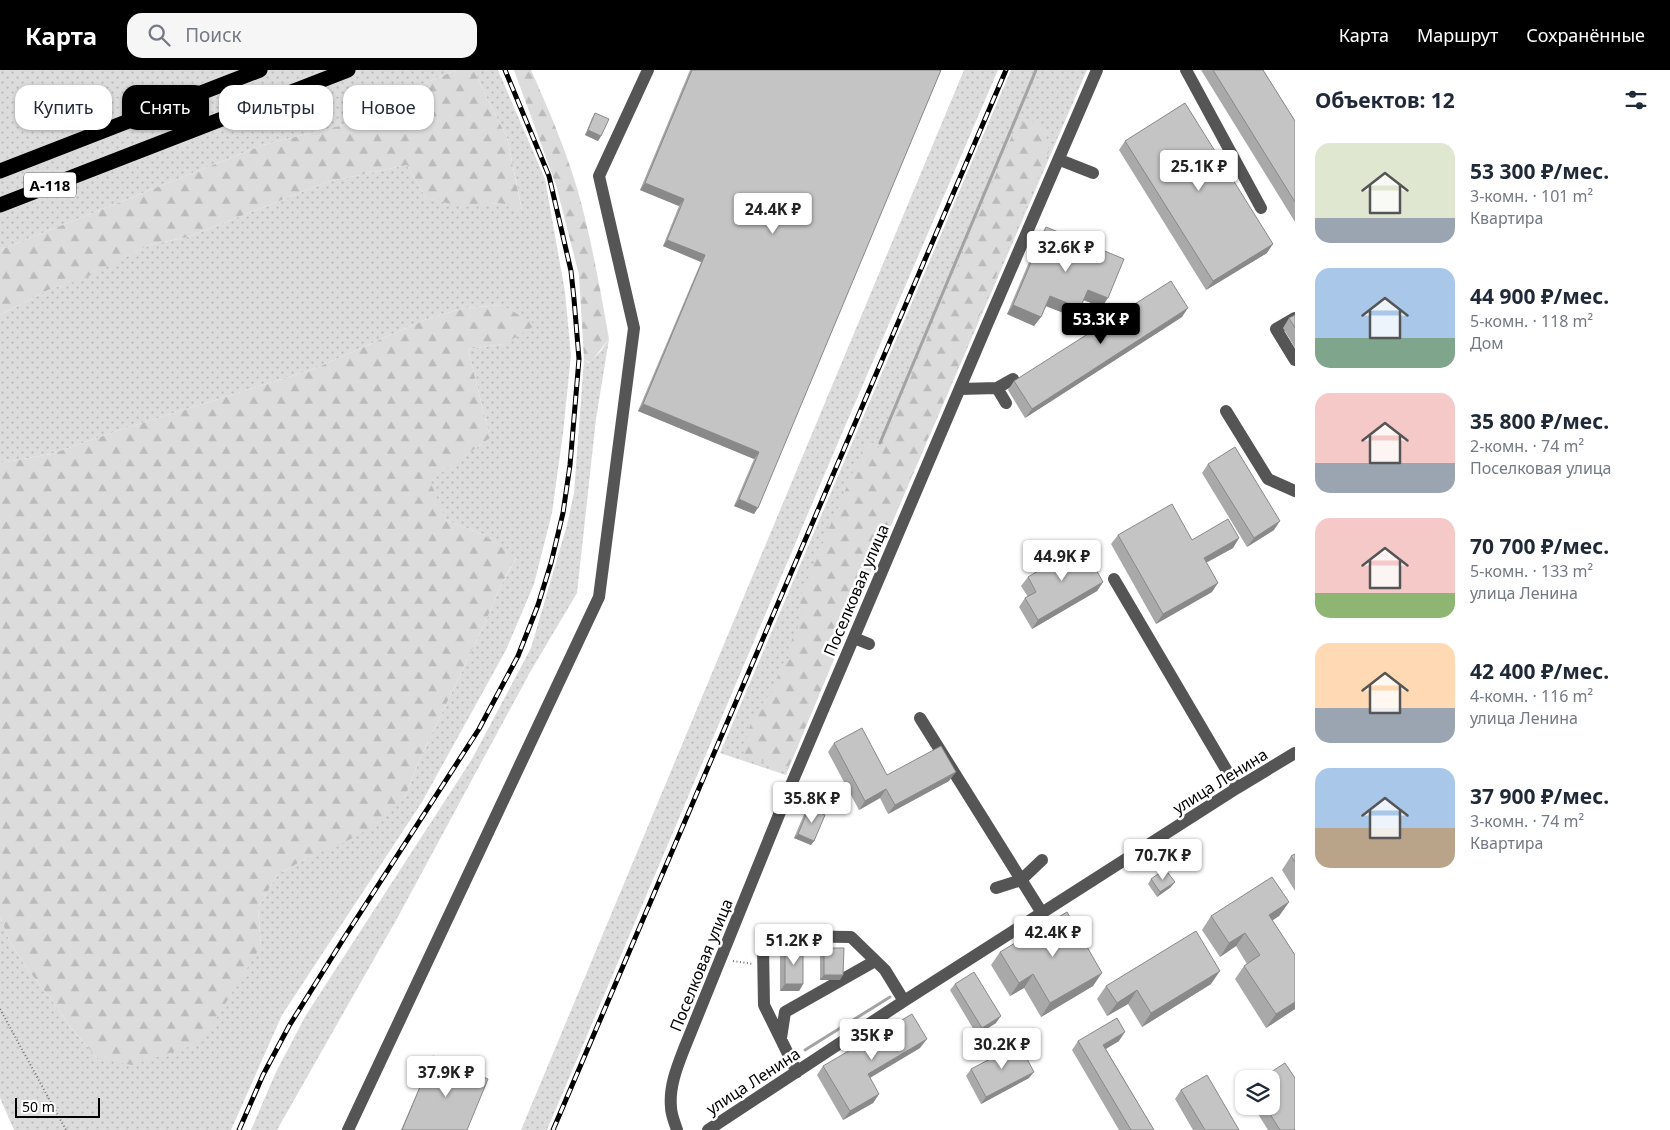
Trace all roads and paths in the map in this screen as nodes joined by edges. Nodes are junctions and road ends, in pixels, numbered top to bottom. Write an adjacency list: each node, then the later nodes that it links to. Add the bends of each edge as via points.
1 (260, 70): 7 (highway, А-118)
2 (348, 70): 9 (highway, А-118)
3 (648, 70): 39 (street, via 599,176 634,328 599,597)
4 (1098, 70): 6 (street, Поселковая улица)
5 (1186, 70): 10 (street)
6 (1060, 160): 8 (street); 14 (street, Поселковая улица)
7 (0, 171)
8 (1093, 173)
9 (0, 204)
10 (1261, 208)
11 (1295, 318): 12 (street, via 1276,329)
12 (1295, 360)
13 (1013, 379): 15 (street)
14 (960, 388): 15 (street); 20 (street, Поселковая улица)
15 (997, 388): 16 (street)
16 (1006, 403)
17 (1226, 411): 18 (street, via 1268,479)
18 (1295, 490)
19 (1114, 579): 25 (street)
20 (854, 638): 21 (street); 24 (street, Поселковая улица)
21 (869, 644)
22 (920, 718): 28 (street)
23 (1295, 754): 25 (street, улица Ленина)
24 (791, 785): 26 (street); 31 (street, Поселковая улица)
25 (1237, 788): 30 (street, улица Ленина)
26 (811, 796)
27 (1042, 860): 28 (street)
28 (1021, 880): 29 (street); 30 (street)
29 (996, 888)
30 (1042, 913): 34 (street, улица Ленина)
31 (720, 958): 33 (path); 40 (street, Поселковая улица, via 674,1076 670,1097)
32 (875, 961): 33 (street, via 851,937 777,936 763,947); 34 (street, via 885,970); 36 (street, via 785,1012)
33 (764, 966): 36 (street, via 764,1005)
34 (904, 1001): 37 (street, улица Ленина)
35 (0, 1009): 38 (path)
36 (781, 1038): 37 (street)
37 (796, 1072): 41 (street, улица Ленина)
38 (66, 1130)
39 (348, 1130)
40 (677, 1130)
41 (708, 1130)

